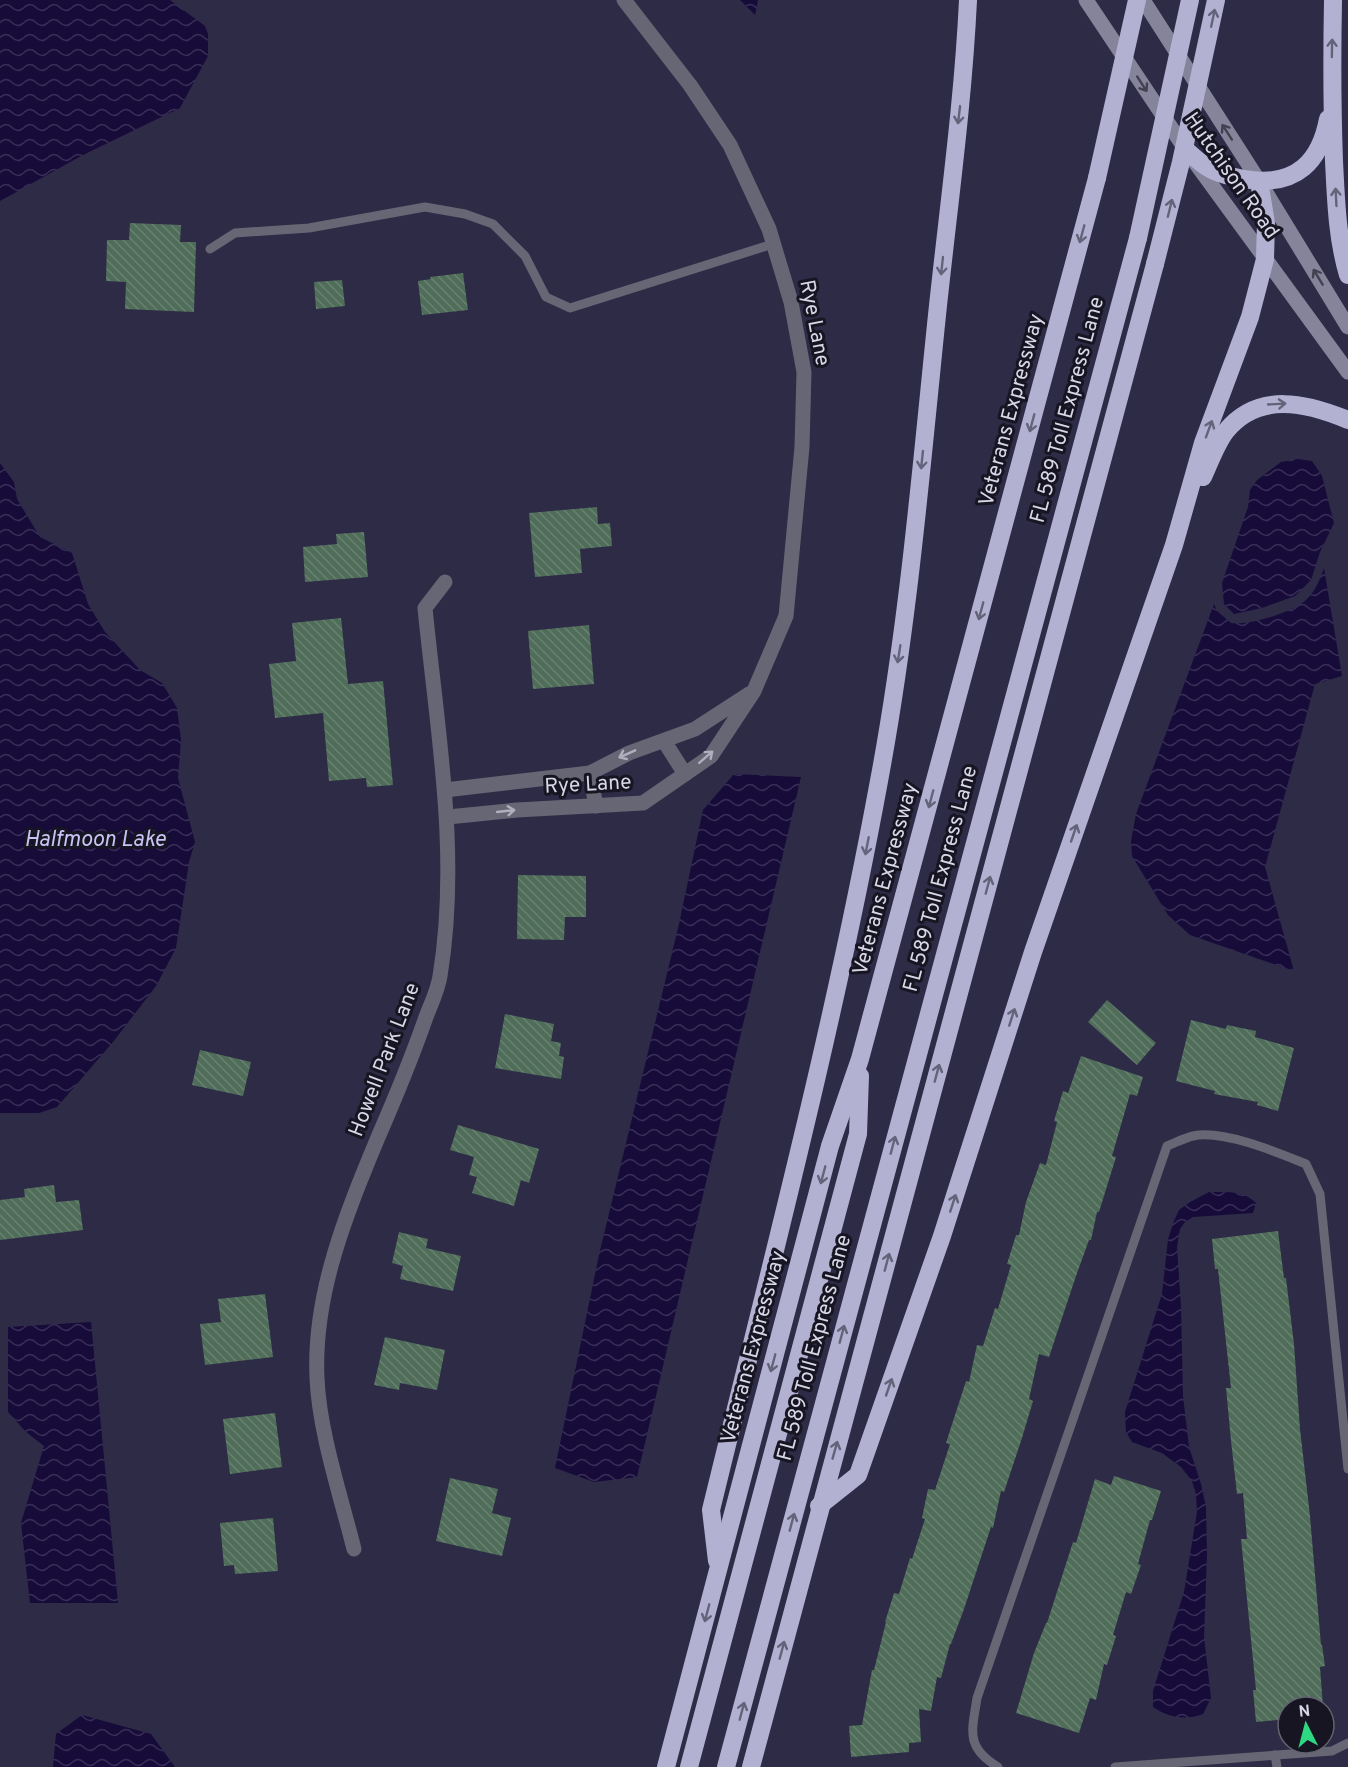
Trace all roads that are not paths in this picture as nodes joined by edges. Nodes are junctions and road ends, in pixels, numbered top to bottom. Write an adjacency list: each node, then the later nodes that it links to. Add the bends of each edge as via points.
1 (624, 0): 14 (street, Rye Lane, via 690,85 730,146)
2 (968, 0): 10 (highway)
3 (977, 0): 10 (highway)
4 (1086, 0): 12 (street, Hutchison Road, one-way to 12)
5 (1137, 0): 30 (highway, Veterans Expressway, one-way to 30, bridge, via 1098,178)
6 (1143, 0): 13 (street, Hutchison Road, one-way to 6)
7 (1190, 0): 39 (highway, FL 589 Toll Express Lane, one-way to 7, bridge, via 1138,238)
8 (1216, 0): 32 (highway, one-way to 8, bridge, via 1155,264)
9 (1333, 0): 11 (highway, one-way to 9)
10 (966, 57): 34 (highway, one-way to 34, via 917,514 880,777 815,1083 711,1510)
11 (1331, 96): 13 (highway, via 1326,128 1313,159 1283,180); 17 (highway, one-way to 11, via 1336,208)
12 (1186, 150): 13 (highway, via 1210,169 1233,178); 16 (street, Hutchison Road)
13 (1259, 181): 16 (highway, via 1266,224); 18 (street, Hutchison Road, one-way to 13)
14 (773, 244): 15 (lane, via 570,308 546,297 525,256 493,224 465,213 436,208 309,228 235,233); 23 (street, Rye Lane, via 791,302 804,372 802,447 786,616)
15 (210, 249)
16 (1265, 260): 19 (street, Hutchison Road); 21 (highway, one-way to 16, via 1203,443 1250,317)
17 (1348, 275)
18 (1348, 327)
19 (1348, 372)
20 (1348, 420): 21 (highway, one-way to 20, via 1217,447 1227,430 1246,414 1267,405 1293,403)
21 (1174, 545): 32 (highway, one-way to 21, via 858,1475)
22 (445, 582): 27 (street, Howell Park Lane, via 425,608)
23 (754, 691): 24 (street, Rye Lane, via 695,729); 26 (street, Rye Lane, one-way to 23, via 711,756)
24 (664, 741): 25 (street, Rye Lane, one-way to 25); 26 (street)
25 (590, 773): 27 (street, Rye Lane); 28 (street)
26 (685, 774): 28 (street, Rye Lane, via 643,803)
27 (445, 790): 29 (street, Howell Park Lane)
28 (596, 806): 29 (street, Rye Lane, one-way to 28)
29 (448, 817): 33 (street, Howell Park Lane, via 449,874 440,978 333,1256 318,1325 317,1379 325,1432)
30 (860, 1059): 34 (highway, Veterans Expressway, one-way to 34, via 830,1146); 38 (highway, FL 589 Toll Express Lane, via 858,1134)
31 (1348, 1469): 41 (lane, via 1320,1194 1306,1164 1271,1149 1213,1135 1193,1136 1167,1146 977,1698 971,1735 985,1759)
32 (819, 1506): 40 (highway, one-way to 32)
33 (354, 1549)
34 (718, 1572): 37 (highway, Veterans Expressway, one-way to 37)
35 (1348, 1743): 36 (lane, via 1332,1751)
36 (1275, 1755): 42 (lane); 43 (lane)
37 (666, 1767)
38 (689, 1767)
39 (726, 1767)
40 (751, 1767)
41 (999, 1767)
42 (1115, 1767)
43 (1276, 1767)

